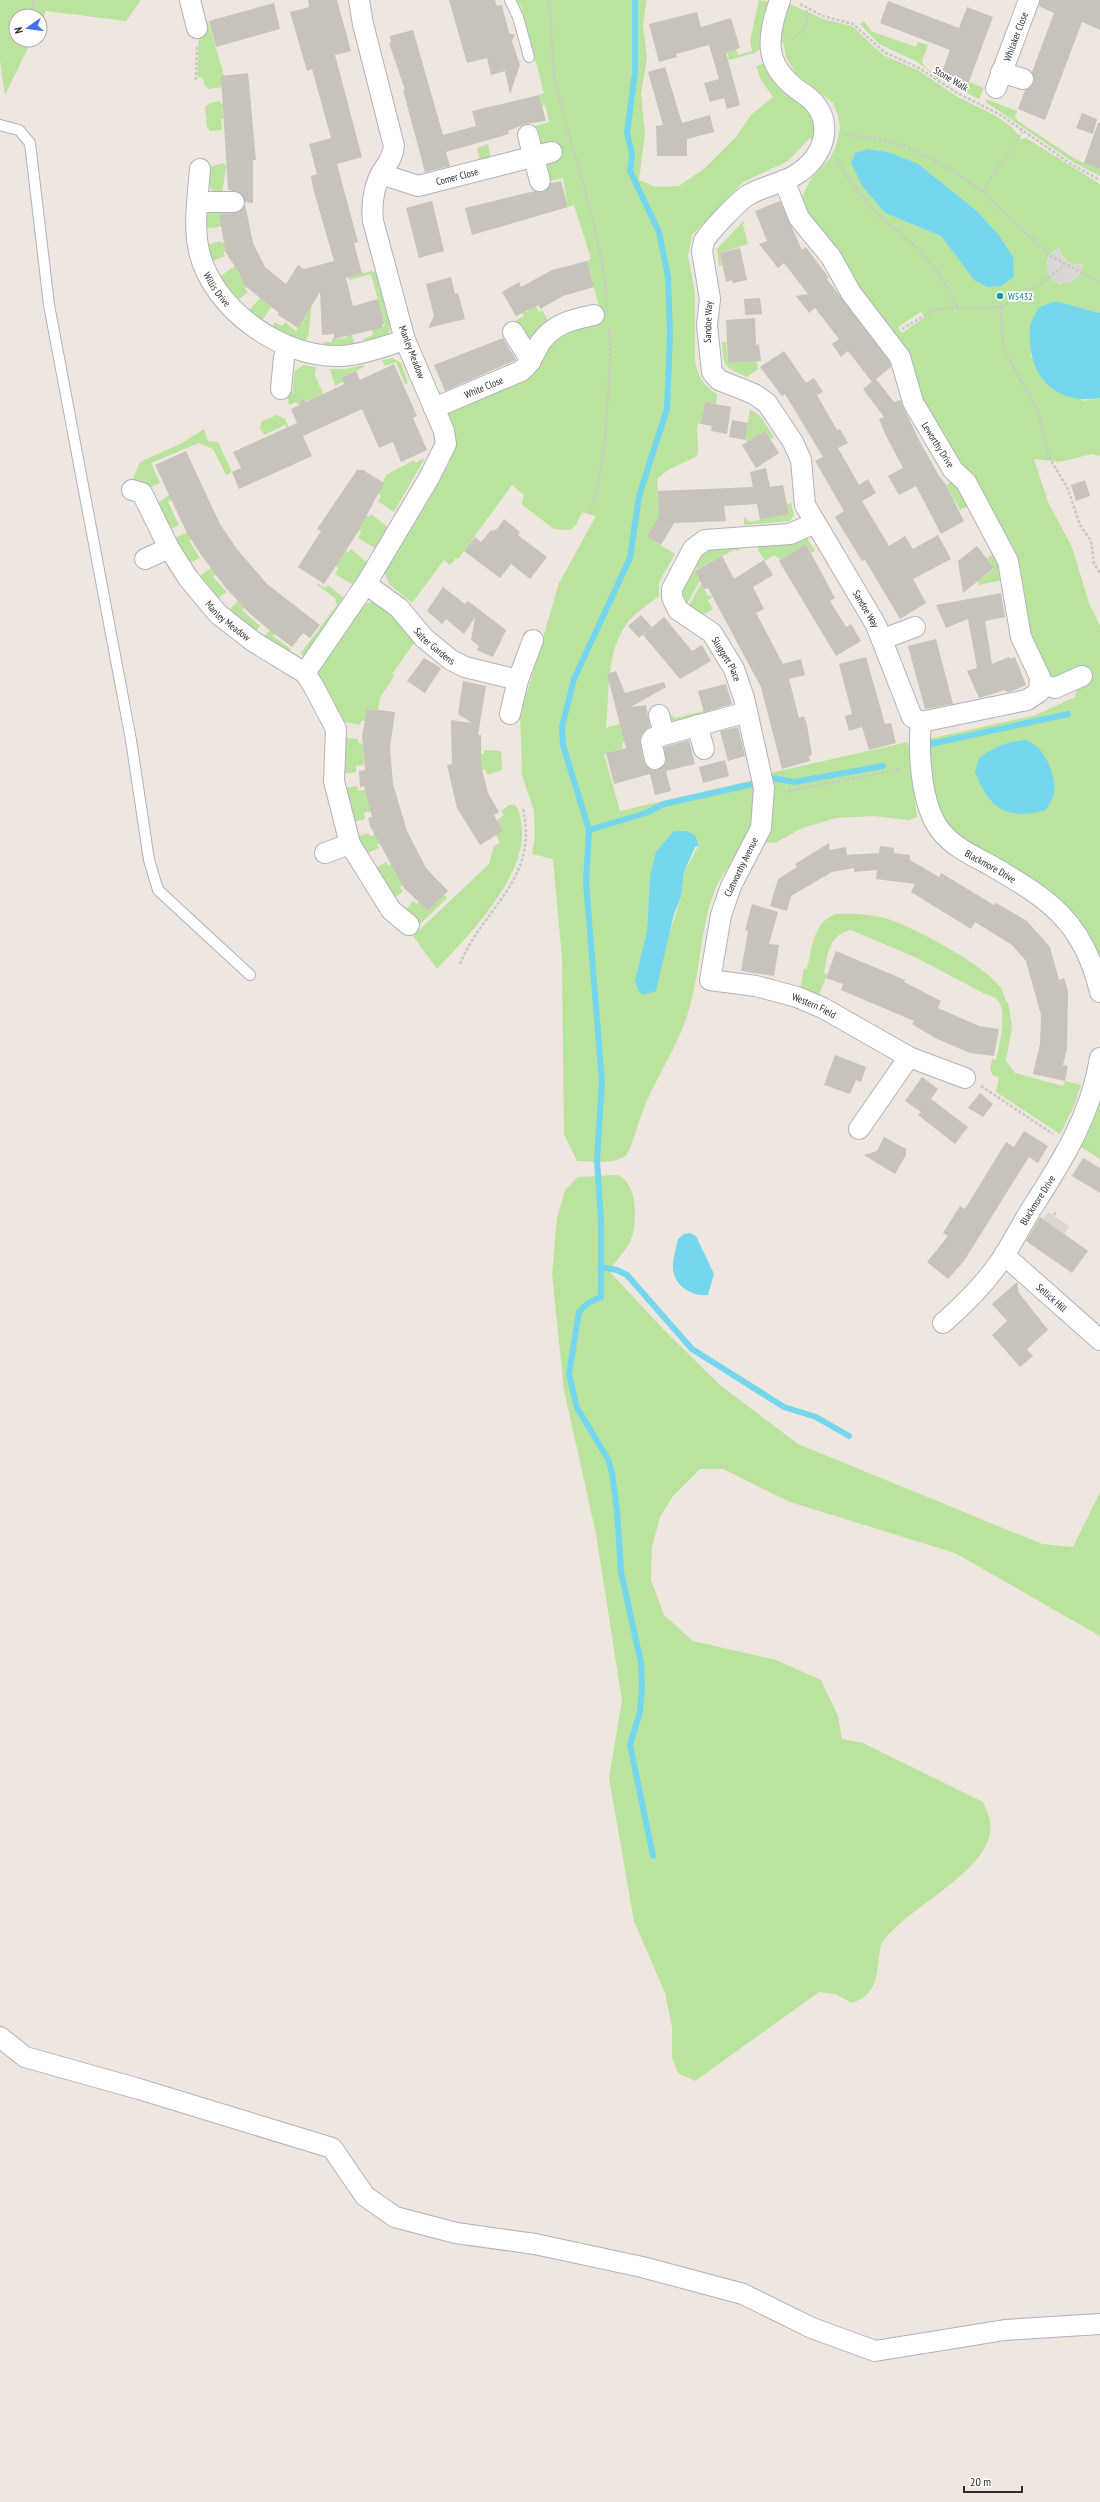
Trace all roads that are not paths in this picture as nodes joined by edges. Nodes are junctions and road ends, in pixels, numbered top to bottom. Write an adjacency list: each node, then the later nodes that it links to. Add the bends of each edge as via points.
1 (190, 0): 6 (street)
2 (359, 0): 13 (street, Manley Meadow, via 362,24 394,142 392,157)
3 (510, 0): 7 (lane, via 518,17)
4 (1028, 0): 8 (street, Whitaker Close, via 999,80)
5 (787, 1): 15 (street, Sandoe Way, via 769,32 773,60 784,77 816,104 825,123 826,134 822,144 800,172)
6 (197, 28)
7 (529, 57)
8 (1023, 79)
9 (0, 125): 47 (lane, via 19,130 30,143 49,304 131,740 149,860 158,890)
10 (528, 135): 11 (street)
11 (543, 155): 13 (street, Comer Close, via 418,186); 14 (street)
12 (200, 169): 16 (street, Willis Drive)
13 (381, 174): 20 (street, Manley Meadow, via 374,196 373,217)
14 (540, 180)
15 (784, 180): 26 (street, Sandoe Way, via 749,194 704,241 702,251 710,299 707,325 708,352 715,376 758,397 775,412 798,451 805,505); 36 (street, Leworthy Drive, via 799,218 831,257 851,293 900,357 913,402 953,470 969,487 1005,555 1011,572 1021,638)
16 (198, 202): 17 (street); 21 (street, Willis Drive, via 199,251 210,281 225,303 235,312)
17 (234, 202)
18 (603, 313): 22 (street, White Close, via 556,326 541,343)
19 (513, 332): 22 (street)
20 (405, 340): 21 (street, Willis Drive, via 362,353 340,356); 24 (street, Manley Meadow)
21 (289, 347): 23 (street, via 284,357)
22 (531, 361): 24 (street, White Close, via 521,371)
23 (281, 389)
24 (434, 408): 29 (street, Manley Meadow, via 446,437 443,452)
25 (132, 490): 27 (street, Manley Meadow, via 142,493)
26 (815, 523): 31 (street, Sandoe Way); 37 (street, Sluggett Place, via 790,534 705,540 693,549 672,589 674,604 716,638 734,669)
27 (169, 548): 28 (street); 33 (street, Manley Meadow, via 188,578 218,614 254,642)
28 (145, 559)
29 (366, 584): 33 (street, Manley Meadow); 35 (street, Salter Gardens, via 399,608 424,638 451,660 465,667)
30 (915, 627): 31 (street, Sandoe Way)
31 (883, 639): 39 (street, Sandoe Way, via 909,712)
32 (533, 640): 35 (street)
33 (305, 673): 44 (street, Manley Meadow, via 336,729 334,781)
34 (1082, 676): 36 (street, via 1055,688)
35 (518, 680): 38 (street)
36 (1041, 684): 39 (street, via 1039,692 1027,700)
37 (747, 712): 40 (street); 43 (street, Sluggett Place)
38 (510, 714)
39 (921, 722): 49 (street, Blackmore Drive, via 924,791 931,817 941,832 962,849 1049,902 1083,942)
40 (697, 725): 41 (street); 42 (street, via 661,724 651,741)
41 (704, 749)
42 (655, 759)
43 (763, 786): 48 (street, Clatworthy Avenue, via 760,828 725,900)
44 (350, 844): 45 (street); 46 (street, Manley Meadow, via 391,910)
45 (325, 853)
46 (409, 926)
47 (250, 975)
48 (710, 980): 50 (street, Western Field, via 756,986 797,997 828,1011)
49 (1100, 992)
50 (909, 1057): 52 (street, Western Field); 53 (street)
51 (1100, 1058): 54 (street, Blackmore Drive, via 1091,1100 1072,1142)
52 (965, 1078)
53 (860, 1129)
54 (1004, 1255): 55 (street, Blackmore Drive, via 976,1292); 56 (street, Sellick Hill)
55 (943, 1323)
56 (1100, 1340)
57 (0, 2037): 58 (street, via 25,2058 139,2089 332,2148 365,2196 395,2217 456,2232 535,2244 635,2265 743,2294 812,2328 875,2351 1005,2330)
58 (1100, 2324)

